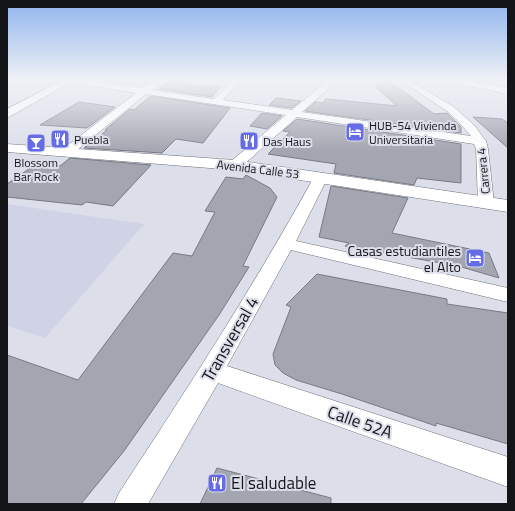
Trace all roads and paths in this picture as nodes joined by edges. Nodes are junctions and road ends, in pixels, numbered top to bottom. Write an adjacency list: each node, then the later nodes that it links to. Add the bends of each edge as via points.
1 (26, 104): 6 (main road)
2 (128, 104): 10 (street)
3 (228, 104): 7 (street)
4 (305, 104): 7 (street)
5 (441, 104): 8 (street, Carrera 4, via 471,127)
6 (7, 114)
7 (293, 114): 8 (street); 11 (street)
8 (480, 141): 13 (street, Carrera 4)
9 (7, 148): 10 (main road, Avenida Calle 53)
10 (67, 152): 11 (main road, Avenida Calle 53)
11 (235, 166): 12 (main road, Avenida Calle 53)
12 (321, 177): 13 (main road, Avenida Calle 53); 15 (street, Transversal 4)
13 (486, 203): 14 (main road, Avenida Calle 53)
14 (508, 206)
15 (286, 244): 16 (street); 17 (street, Transversal 4)
16 (508, 295)
17 (212, 371): 18 (street, Calle 52A); 19 (street, Transversal 4)
18 (508, 472)
19 (135, 502)

